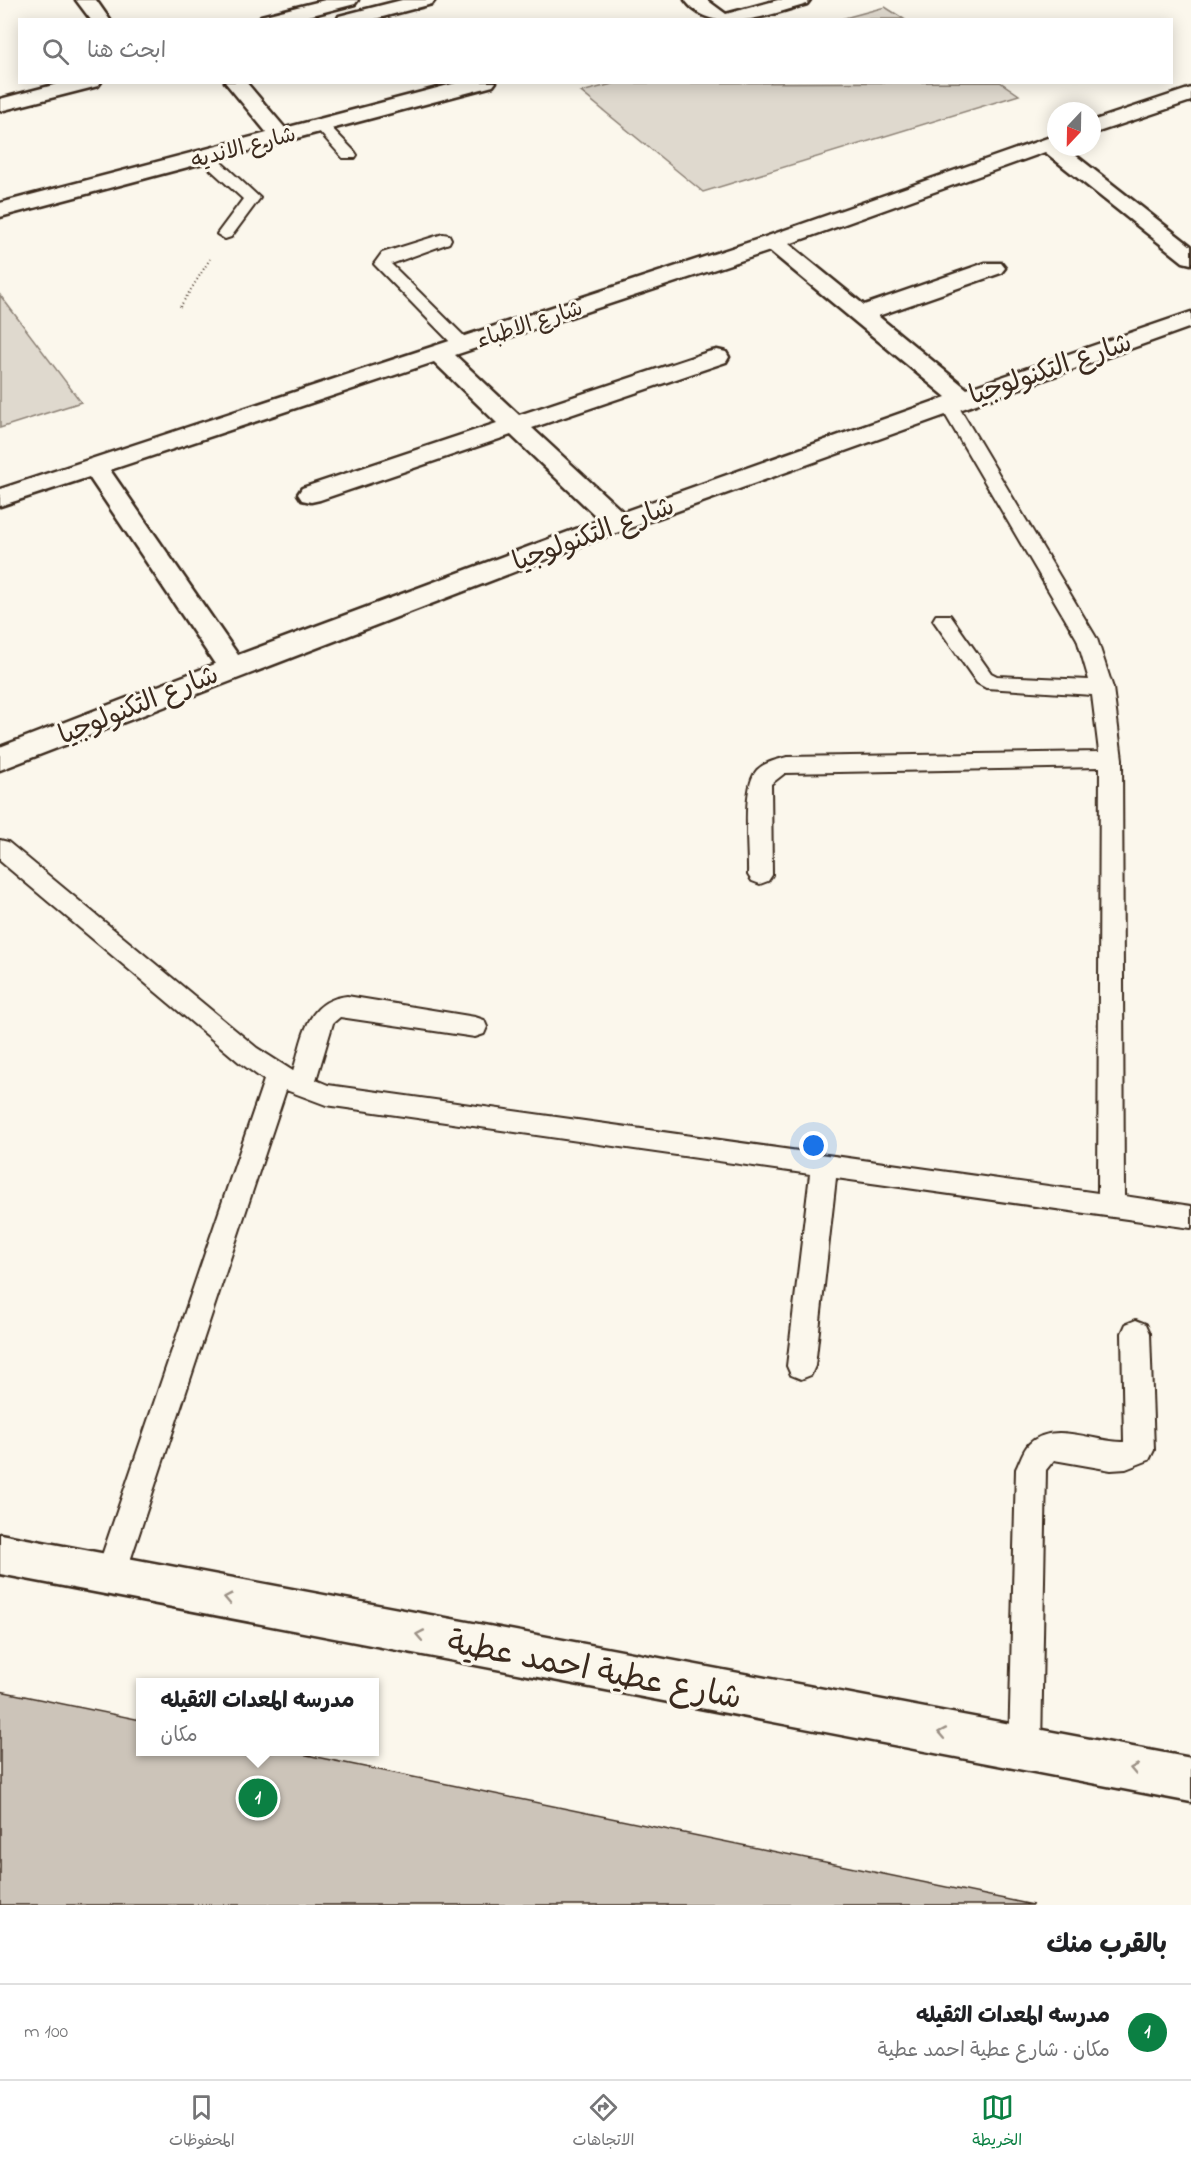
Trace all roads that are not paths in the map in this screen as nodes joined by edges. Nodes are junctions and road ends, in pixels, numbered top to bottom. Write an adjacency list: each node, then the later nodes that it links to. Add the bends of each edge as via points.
1 (86, 0): 8 (street)
2 (270, 0): 7 (street)
3 (348, 0): 7 (street)
4 (424, 0): 9 (street)
5 (695, 0): 10 (street)
6 (800, 0): 11 (street)
7 (277, 17)
8 (100, 18)
9 (354, 18)
10 (721, 18)
11 (732, 18)
12 (18, 80): 16 (street)
13 (83, 84): 18 (street)
14 (237, 84): 21 (street)
15 (479, 84): 20 (street, شارع الانديه)
16 (0, 85)
17 (1191, 94): 19 (street)
18 (0, 105)
19 (1101, 125)
20 (322, 126): 21 (street, شارع الانديه); 23 (lane)
21 (280, 136): 24 (street, شارع الانديه)
22 (1047, 144): 29 (street, شارع الاطباء)
23 (349, 155)
24 (206, 156): 26 (street, شارع الانديه); 27 (lane, via 252,198)
25 (1069, 156): 30 (street)
26 (0, 210)
27 (225, 234)
28 (443, 239): 34 (lane, via 388,257 382,264)
29 (773, 242): 32 (street); 34 (street, شارع الاطباء)
30 (1191, 257)
31 (993, 268): 32 (street)
32 (860, 314): 37 (street)
33 (1191, 319): 37 (street, شارع التكنولوجيا)
34 (463, 345): 35 (street, شارع الاطباء)
35 (438, 353): 38 (street); 39 (street, شارع الاطباء)
36 (717, 357): 38 (street)
37 (956, 401): 42 (street, شارع التكنولوجيا); 45 (lane, via 1074,614 1094,657)
38 (515, 426): 40 (street); 42 (street)
39 (96, 468): 41 (street, شارع الاطباء); 44 (street)
40 (311, 494)
41 (0, 498)
42 (619, 523): 44 (street, شارع التكنولوجيا)
43 (943, 620): 45 (lane, via 984,678 993,683)
44 (231, 666): 46 (street, شارع التكنولوجيا)
45 (1102, 688): 47 (lane)
46 (0, 759)
47 (1111, 759): 49 (lane, via 774,768 760,784); 53 (lane)
48 (0, 848): 51 (lane, via 248,1055)
49 (760, 875)
50 (475, 1027): 51 (lane, via 335,1006 325,1012)
51 (290, 1081): 52 (lane, via 352,1099); 58 (lane)
52 (824, 1166): 53 (lane); 56 (lane)
53 (1112, 1205): 54 (lane)
54 (1191, 1217)
55 (1136, 1333): 59 (lane, via 1139,1450 1131,1457 1119,1458 1058,1445 1044,1448 1035,1456 1031,1469)
56 (801, 1366)
57 (0, 1554): 58 (street, شارع عطية احمد عطية)
58 (110, 1576): 59 (street, شارع عطية احمد عطية, one-way to 58)
59 (1025, 1748): 60 (street, شارع عطية احمد عطية, one-way to 59)
60 (1191, 1780)

